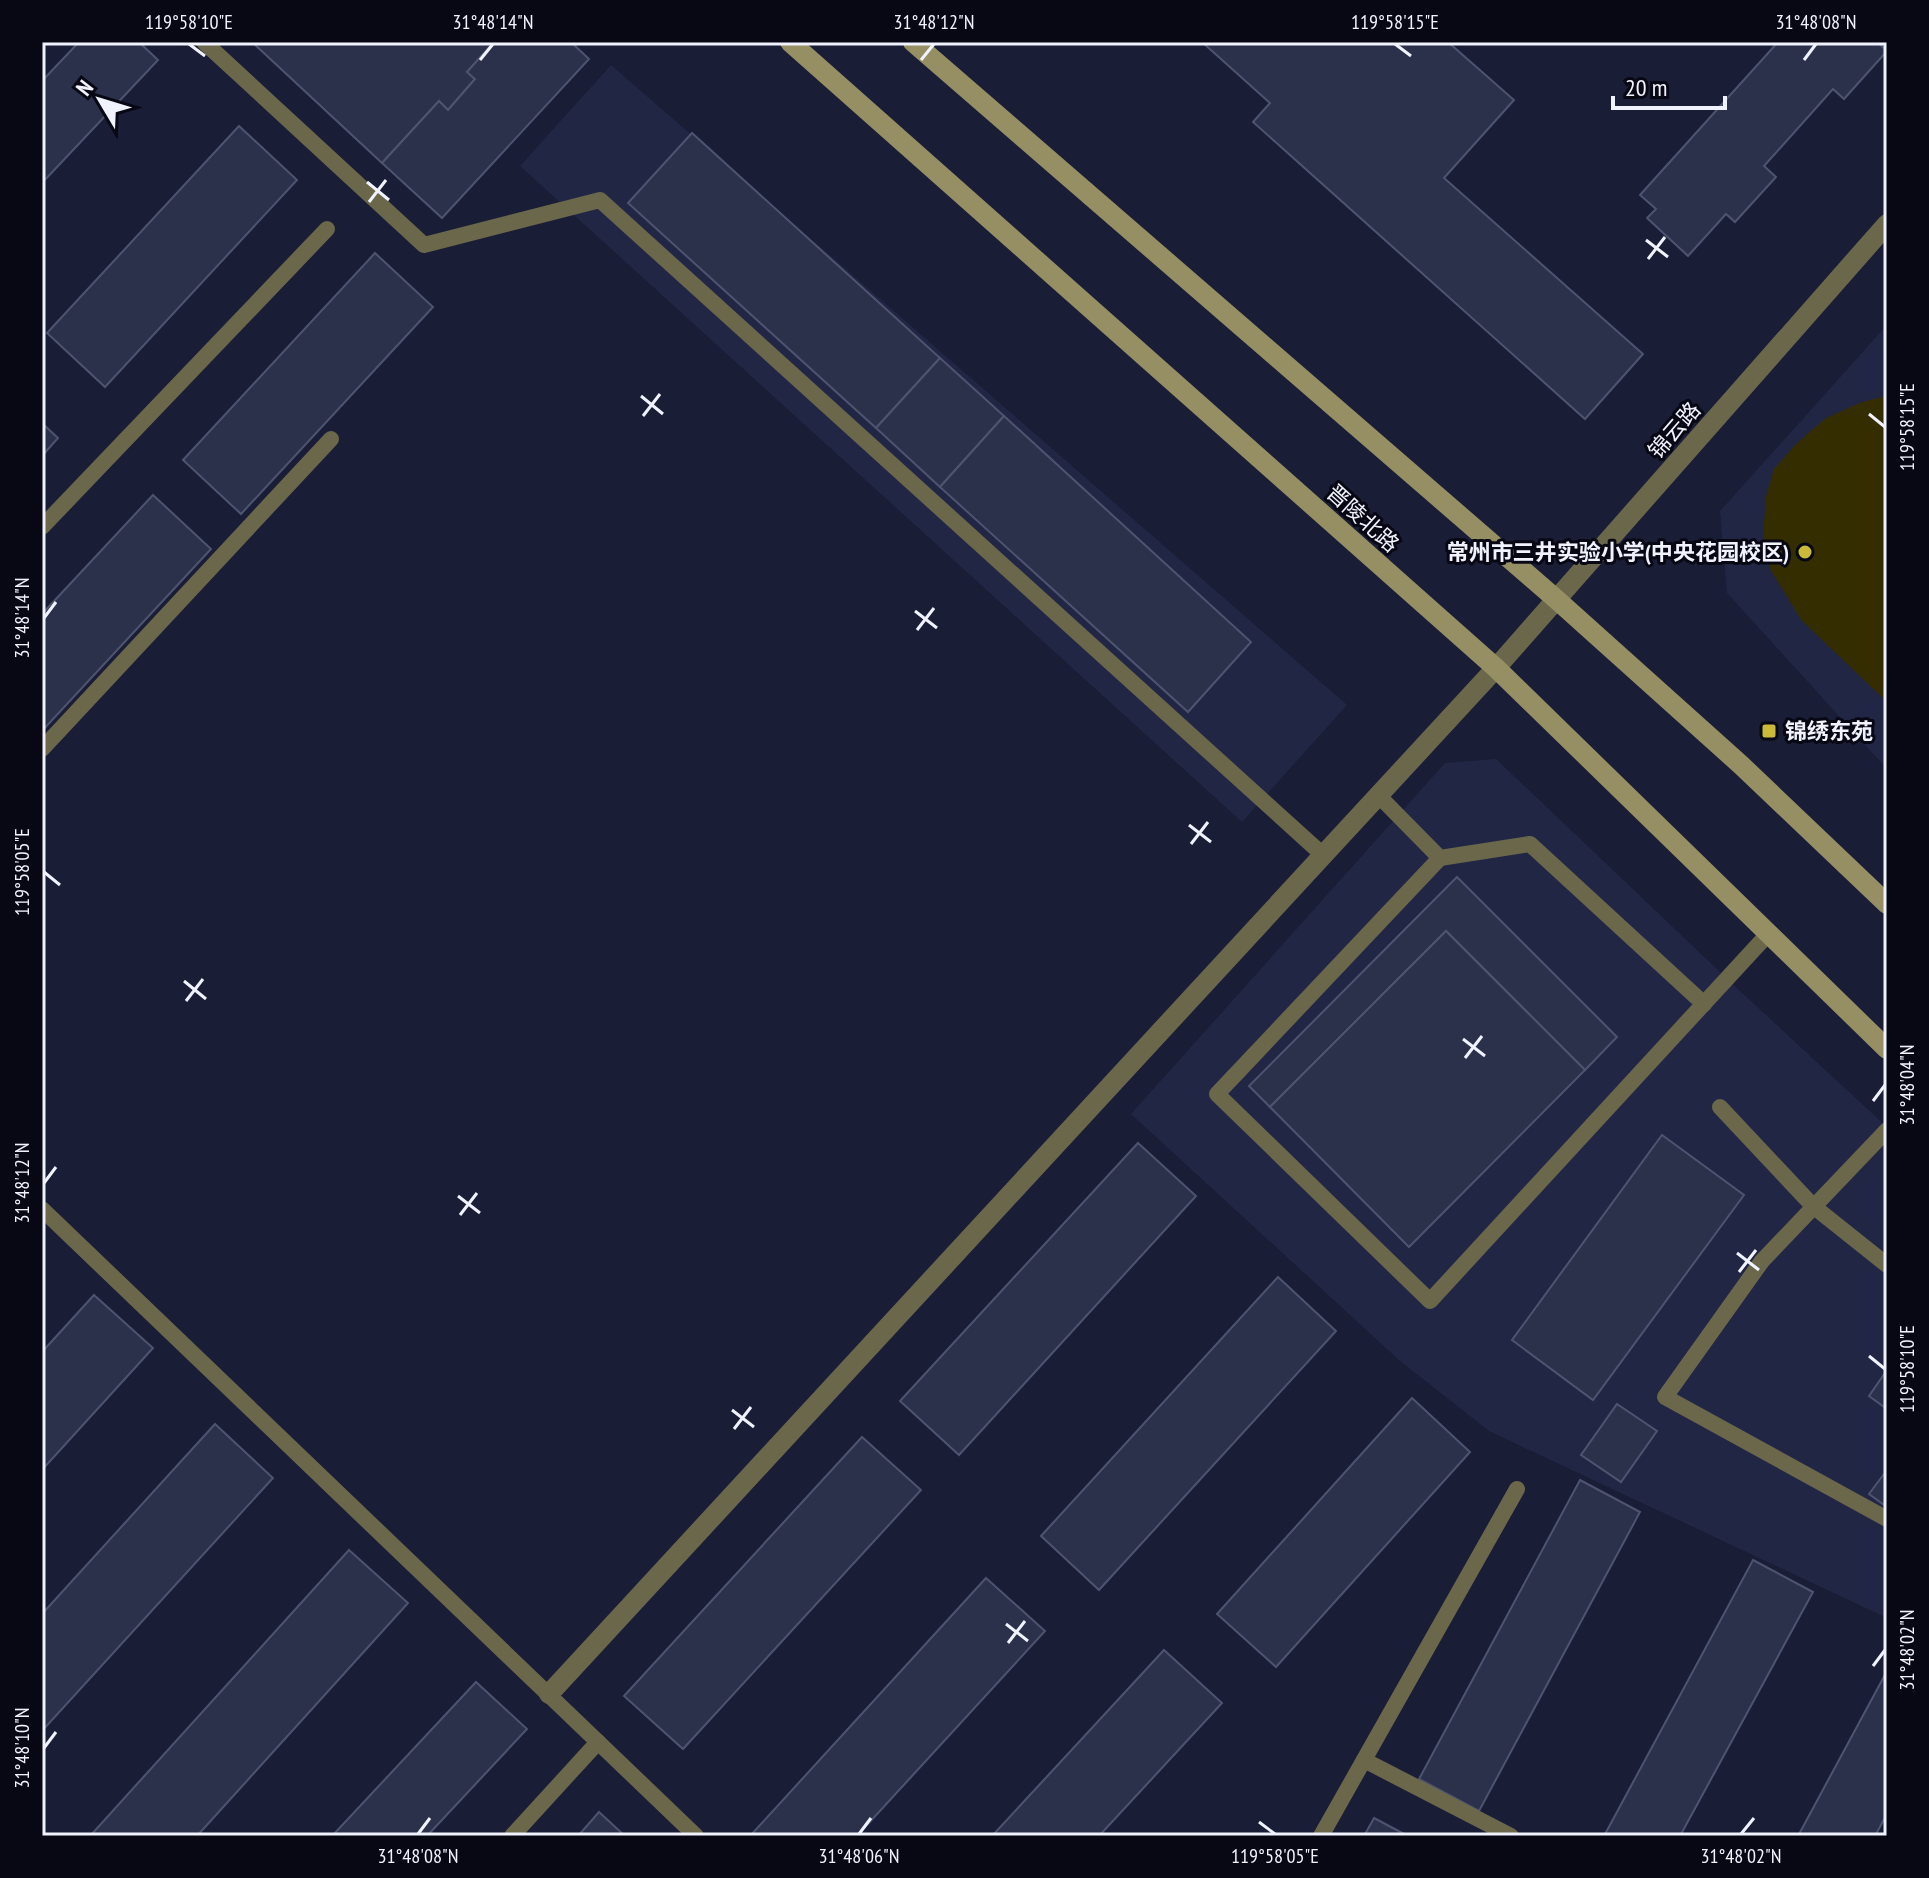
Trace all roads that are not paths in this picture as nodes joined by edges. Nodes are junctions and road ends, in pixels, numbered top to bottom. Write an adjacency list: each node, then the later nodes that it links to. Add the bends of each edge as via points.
1 (204, 42): 12 (lane, via 424,245 600,200)
2 (790, 42): 9 (main road, 晋陵北路)
3 (913, 42): 8 (main road)
4 (1887, 224): 8 (street, 锦云路)
5 (327, 229): 7 (lane)
6 (331, 439): 10 (lane)
7 (42, 527)
8 (1556, 599): 9 (street, 锦云路); 14 (main road)
9 (1496, 668): 11 (street, 锦云路); 15 (main road, 晋陵北路)
10 (42, 749)
11 (1378, 795): 12 (street, 锦云路); 13 (lane)
12 (1323, 855): 25 (street, 锦云路)
13 (1440, 858): 16 (lane, via 1530,844); 16 (lane, via 1217,1094 1430,1301)
14 (1887, 904)
15 (1769, 933): 16 (lane); 17 (main road, 晋陵北路)
16 (1704, 1004)
17 (1887, 1049)
18 (1720, 1107): 20 (lane)
19 (1887, 1130): 20 (lane)
20 (1813, 1206): 22 (lane); 24 (lane, via 1762,1261 1665,1397)
21 (42, 1209): 25 (lane)
22 (1887, 1265)
23 (1517, 1489): 27 (lane)
24 (1887, 1519)
25 (549, 1694): 26 (lane)
26 (598, 1742): 28 (lane); 29 (lane)
27 (1364, 1760): 30 (lane); 31 (lane)
28 (512, 1836)
29 (696, 1836)
30 (1321, 1836)
31 (1511, 1836)

